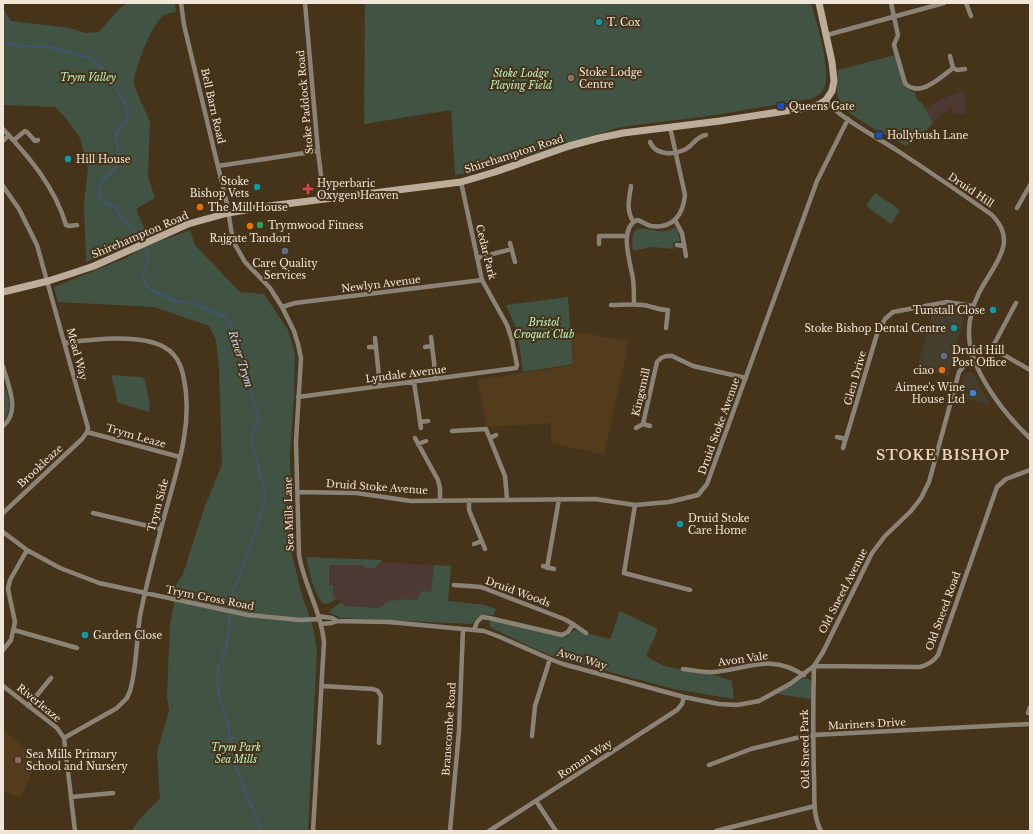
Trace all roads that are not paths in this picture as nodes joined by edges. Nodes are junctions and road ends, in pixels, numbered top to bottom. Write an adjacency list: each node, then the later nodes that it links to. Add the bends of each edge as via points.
1 (181, 3): 25 (street, Bell Barn Road)
2 (305, 3): 23 (street, Stoke Paddock Road)
3 (819, 3): 9 (main road)
4 (891, 3): 7 (street)
5 (944, 3): 7 (street)
6 (966, 3): 8 (street)
7 (894, 16): 9 (street); 11 (street, via 898,35 894,45 908,87 920,88 935,83)
8 (971, 16)
9 (827, 35): 13 (main road, via 834,85)
10 (950, 56): 11 (street)
11 (953, 68): 12 (street)
12 (965, 68)
13 (826, 100): 14 (street, Druid Hill); 15 (main road, Shirehampton Road, via 812,107)
14 (848, 119): 51 (street, Druid Hill, via 998,220 1004,233 1003,249); 67 (street, Druid Stoke Avenue, via 817,181)
15 (670, 127): 24 (street); 26 (main road, Shirehampton Road, via 599,138)
16 (3, 129): 17 (street)
17 (9, 135): 19 (street); 21 (street)
18 (706, 135): 24 (street, via 700,136 691,146)
19 (14, 140): 20 (street, via 27,132 34,141); 35 (street, via 52,191 66,225)
20 (38, 140)
21 (3, 141)
22 (650, 142): 24 (street, via 662,153)
23 (318, 151): 25 (street); 30 (street, Stoke Paddock Road)
24 (676, 152): 33 (street, via 686,195 681,213)
25 (218, 166): 32 (street, Bell Barn Road)
26 (460, 182): 30 (main road, Shirehampton Road); 43 (street, Cedar Park)
27 (1030, 185): 31 (street)
28 (3, 186): 46 (street, Mead Way, via 19,209 34,239)
29 (631, 186): 34 (street, via 628,210)
30 (324, 199): 32 (main road, Shirehampton Road)
31 (1017, 208)
32 (228, 213): 46 (main road, Shirehampton Road, via 188,224 94,266); 52 (street, Sea Mills Lane, via 233,241 244,262 270,288)
33 (675, 220): 34 (street, via 664,226 651,226 639,220); 40 (street, via 682,232)
34 (633, 222): 36 (street)
35 (77, 225)
36 (627, 236): 38 (street, via 599,236); 49 (street)
37 (510, 243): 41 (street)
38 (599, 244)
39 (677, 245): 40 (street)
40 (684, 246): 42 (street)
41 (512, 249): 43 (street); 44 (street)
42 (686, 256)
43 (477, 258): 45 (street, Cedar Park)
44 (515, 262)
45 (482, 280): 52 (street, Newlyn Avenue, via 295,303); 65 (street, Cedar Park, via 507,325)
46 (48, 281): 47 (main road, Shirehampton Road); 56 (street, Mead Way)
47 (3, 292)
48 (1016, 303): 62 (street)
49 (634, 304): 50 (street); 53 (street, via 668,310)
50 (611, 305)
51 (973, 306): 63 (street, Druid Hill, via 969,333); 86 (street, Glen Drive, via 947,302 893,312 885,318 877,334)
52 (282, 307): 71 (street, Sea Mills Lane, via 294,331 301,358)
53 (666, 328)
54 (431, 337): 57 (street)
55 (375, 338): 59 (street)
56 (65, 343): 80 (street, Mead Way); 90 (street, Trym Side, via 118,338 162,346 173,354 181,367 187,414)
57 (432, 346): 60 (street); 68 (street)
58 (369, 347): 59 (street)
59 (375, 347): 70 (street)
60 (425, 347)
61 (986, 347): 62 (street)
62 (992, 348): 66 (street)
63 (973, 358): 85 (street, Druid Hill, via 988,387 1011,419); 121 (street, Old Sneed Avenue, via 959,372 929,482 921,498 872,553)
64 (3, 366): 75 (street, via 13,405 11,417)
65 (516, 368): 68 (street, Lyndale Avenue)
66 (1030, 370)
67 (746, 378): 74 (street, Kingsmill, via 693,366 672,356 661,358 657,362); 97 (street, Druid Stoke Avenue, via 703,490 698,494 669,502)
68 (436, 379): 69 (street, Lyndale Avenue)
69 (414, 382): 70 (street, Lyndale Avenue); 73 (street)
70 (380, 386): 71 (street, Lyndale Avenue)
71 (298, 397): 92 (street, Sea Mills Lane)
72 (428, 421): 73 (street)
73 (420, 422): 77 (street)
74 (643, 424): 76 (street, Kingsmill); 78 (street, Kingsmill)
75 (3, 426)
76 (650, 426)
77 (421, 428)
78 (636, 428)
79 (452, 431): 84 (street, via 486,429)
80 (87, 432): 90 (street, Trym Leaze); 98 (street, Brookleaze)
81 (496, 435): 84 (street)
82 (837, 437): 86 (street)
83 (415, 438): 88 (street)
84 (490, 438): 93 (street, via 505,476)
85 (1030, 438)
86 (846, 440): 89 (street, Glen Drive)
87 (426, 441): 88 (street)
88 (418, 444): 95 (street, via 438,480)
89 (843, 448)
90 (180, 457): 100 (street, Trym Side)
91 (1030, 470): 121 (street, Old Sneed Road, via 1006,479 997,487 938,655 934,660 920,667)
92 (297, 492): 95 (street, Druid Stoke Avenue, via 356,493 411,501); 110 (street, Sea Mills Lane, via 301,567)
93 (507, 499): 94 (street, Druid Stoke Avenue); 96 (street, Druid Stoke Avenue)
94 (559, 499): 97 (street, Druid Stoke Avenue, via 595,499); 106 (street, via 545,567)
95 (440, 500): 96 (street, Druid Stoke Avenue)
96 (469, 500): 102 (street, via 470,510)
97 (635, 505): 108 (street, via 624,573)
98 (3, 513)
99 (93, 513): 100 (street)
100 (161, 529): 109 (street, Trym Side)
101 (3, 532): 105 (street, Trym Cross Road)
102 (482, 541): 103 (street); 104 (street)
103 (474, 544)
104 (485, 549)
105 (27, 550): 109 (street, Trym Cross Road, via 85,578); 115 (street, via 10,580 8,589 15,622)
106 (554, 569)
107 (454, 586): 113 (street, Druid Woods, via 481,587)
108 (690, 590)
109 (145, 594): 110 (street, Trym Cross Road, via 232,613 300,620); 136 (street, Trym Side, via 127,698 117,708)
110 (319, 617): 111 (street, Avon Way); 112 (street, Sea Mills Lane)
111 (337, 621): 112 (street, Avon Way); 114 (street, Avon Way, via 389,622)
112 (321, 624): 126 (street, Sea Mills Lane, via 324,642)
113 (573, 624): 116 (street, via 568,632 562,635 482,617); 117 (street, Druid Woods)
114 (464, 629): 116 (street, Avon Way); 145 (street, Branscombe Road, via 459,731)
115 (14, 630): 118 (street); 119 (street, via 11,640)
116 (474, 630): 120 (street, Avon Way, via 500,637)
117 (586, 633)
118 (77, 648)
119 (3, 650)
120 (550, 659): 127 (street, Avon Way); 133 (street, via 535,706)
121 (814, 666): 123 (street, Avon Way); 134 (street, Old Sneed Park)
122 (683, 668): 123 (street, Avon Vale, via 713,673 768,663 789,667)
123 (804, 675): 127 (street, Avon Way, via 758,701 744,705 731,706)
124 (51, 678): 128 (street)
125 (3, 686): 128 (street, Riverleaze)
126 (322, 686): 132 (street, via 378,691); 144 (street, Sea Mills Lane)
127 (684, 697): 141 (street, Roman Way, via 677,710)
128 (28, 706): 136 (street, Riverleaze, via 57,728)
129 (1030, 707): 130 (street)
130 (1028, 713)
131 (1030, 724): 134 (street, Mariners Drive)
132 (379, 736): 135 (street); 137 (street)
133 (532, 736)
134 (813, 736): 138 (street, Mariners Drive, via 751,749); 142 (street, Old Sneed Park)
135 (386, 737)
136 (64, 738): 140 (street)
137 (379, 743)
138 (709, 765)
139 (113, 794): 140 (street)
140 (71, 797): 143 (street)
141 (536, 801): 146 (street, Roman Way); 147 (street)
142 (815, 806): 148 (street); 149 (street, Old Sneed Park, via 817,823)
143 (75, 831)
144 (313, 831)
145 (450, 831)
146 (489, 831)
147 (556, 831)
148 (716, 831)
149 (821, 831)

